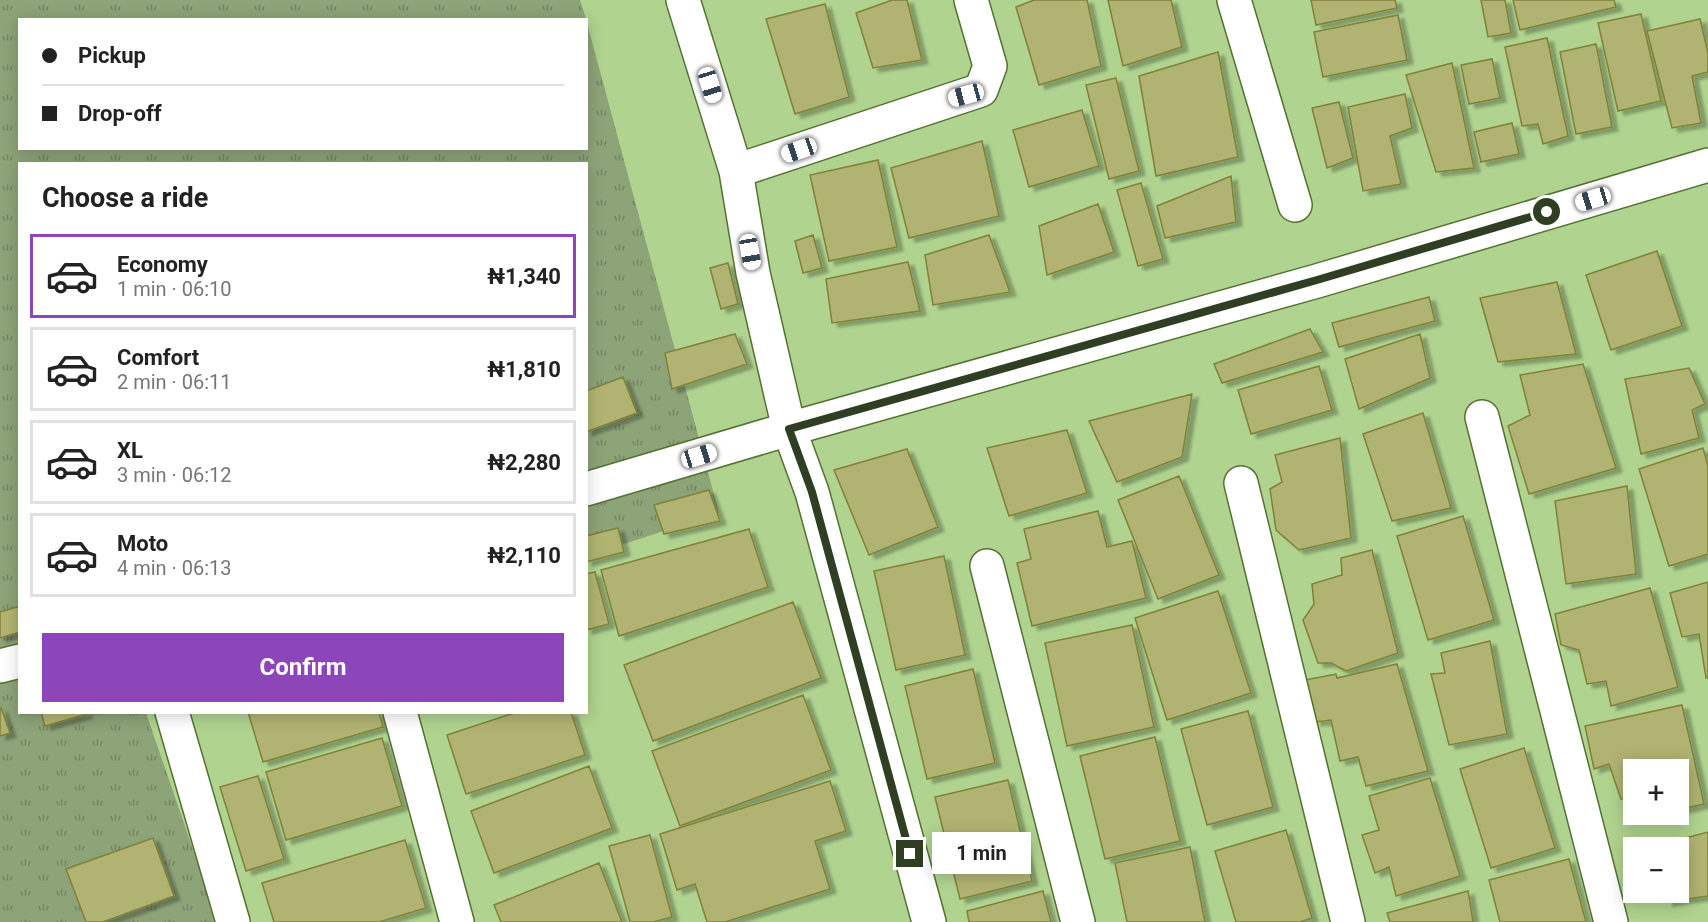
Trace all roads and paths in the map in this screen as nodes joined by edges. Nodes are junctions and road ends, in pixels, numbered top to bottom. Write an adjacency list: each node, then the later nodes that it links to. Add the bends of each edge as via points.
1 (683, 0): 5 (street)
2 (971, 0): 5 (street, via 990,66 981,90)
3 (1234, 0): 6 (street)
4 (1708, 165): 8 (street)
5 (736, 171): 8 (street, via 753,273)
6 (1295, 206)
7 (1482, 417): 21 (street)
8 (789, 429): 10 (street); 18 (street, via 812,492)
9 (1241, 483): 20 (street)
10 (588, 488)
11 (987, 566): 19 (street)
12 (18, 662): 13 (street)
13 (0, 666)
14 (173, 714): 16 (street)
15 (401, 714): 17 (street)
16 (233, 922)
17 (457, 922)
18 (928, 922)
19 (1078, 922)
20 (1348, 922)
21 (1611, 922)

